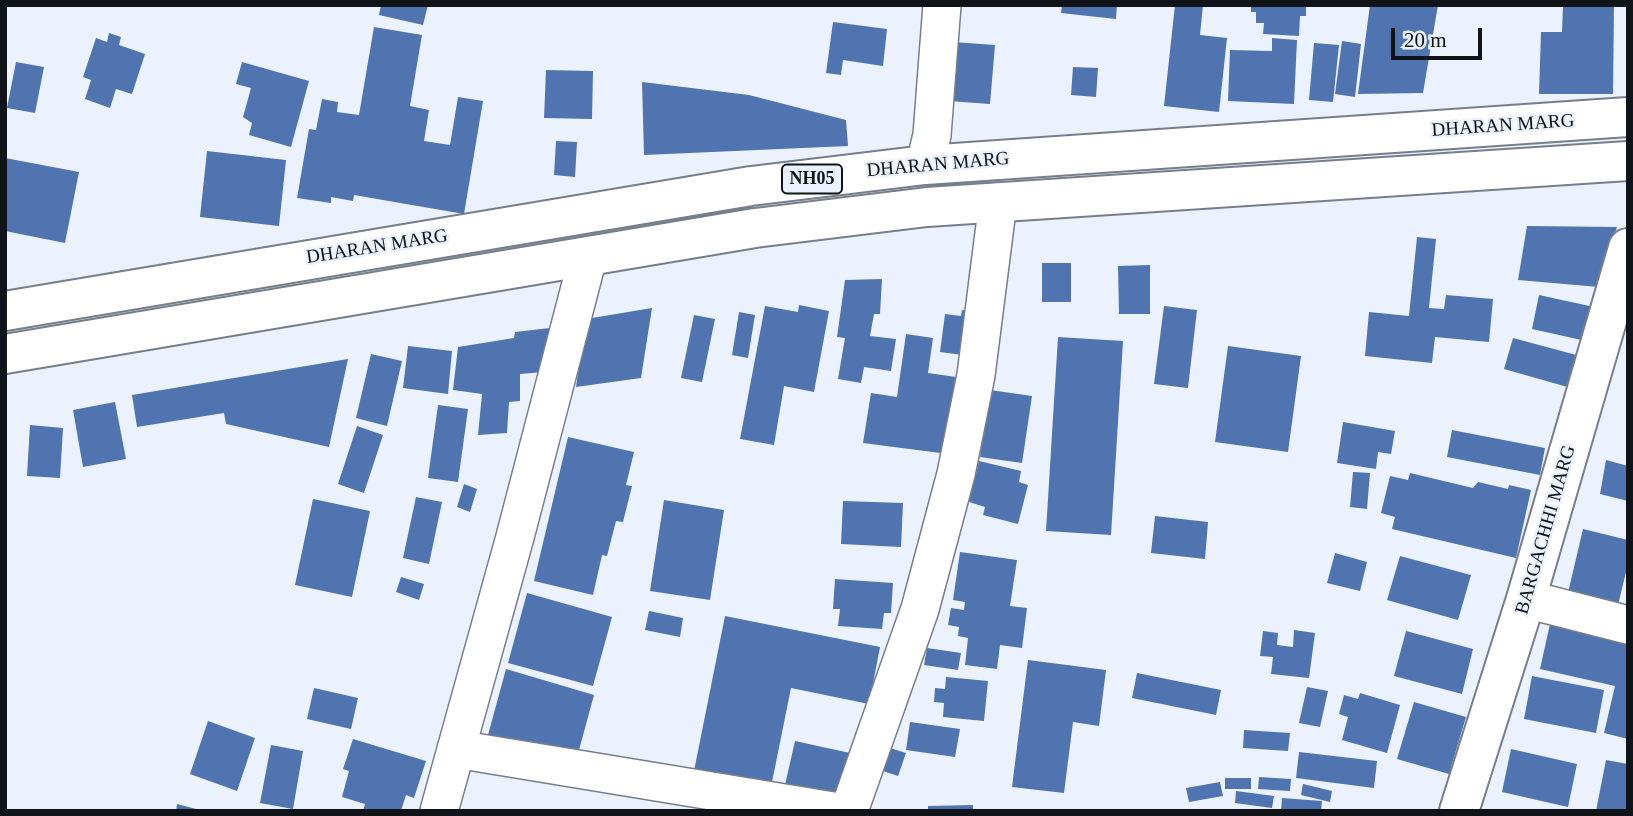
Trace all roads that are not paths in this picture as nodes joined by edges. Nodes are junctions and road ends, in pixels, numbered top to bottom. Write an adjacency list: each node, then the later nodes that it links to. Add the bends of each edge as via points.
1 (942, 5): 4 (street, via 932,135)
2 (1628, 117): 4 (main road, DHARAN MARG / NH05)
3 (1628, 161): 5 (main road, NH05)
4 (925, 165): 8 (main road, DHARAN MARG / NH05, via 751,186)
5 (998, 202): 7 (main road, NH05, via 755,228); 15 (street, via 976,375 956,474 920,609)
6 (1628, 248): 10 (main road, BARGACHHI MARG)
7 (587, 257): 9 (main road, NH05); 12 (street)
8 (5, 311)
9 (5, 354)
10 (1526, 600): 11 (street); 16 (main road, BARGACHHI MARG)
11 (1628, 625)
12 (456, 750): 13 (street); 14 (street)
13 (439, 811)
14 (833, 811)
15 (849, 811)
16 (1459, 811)

